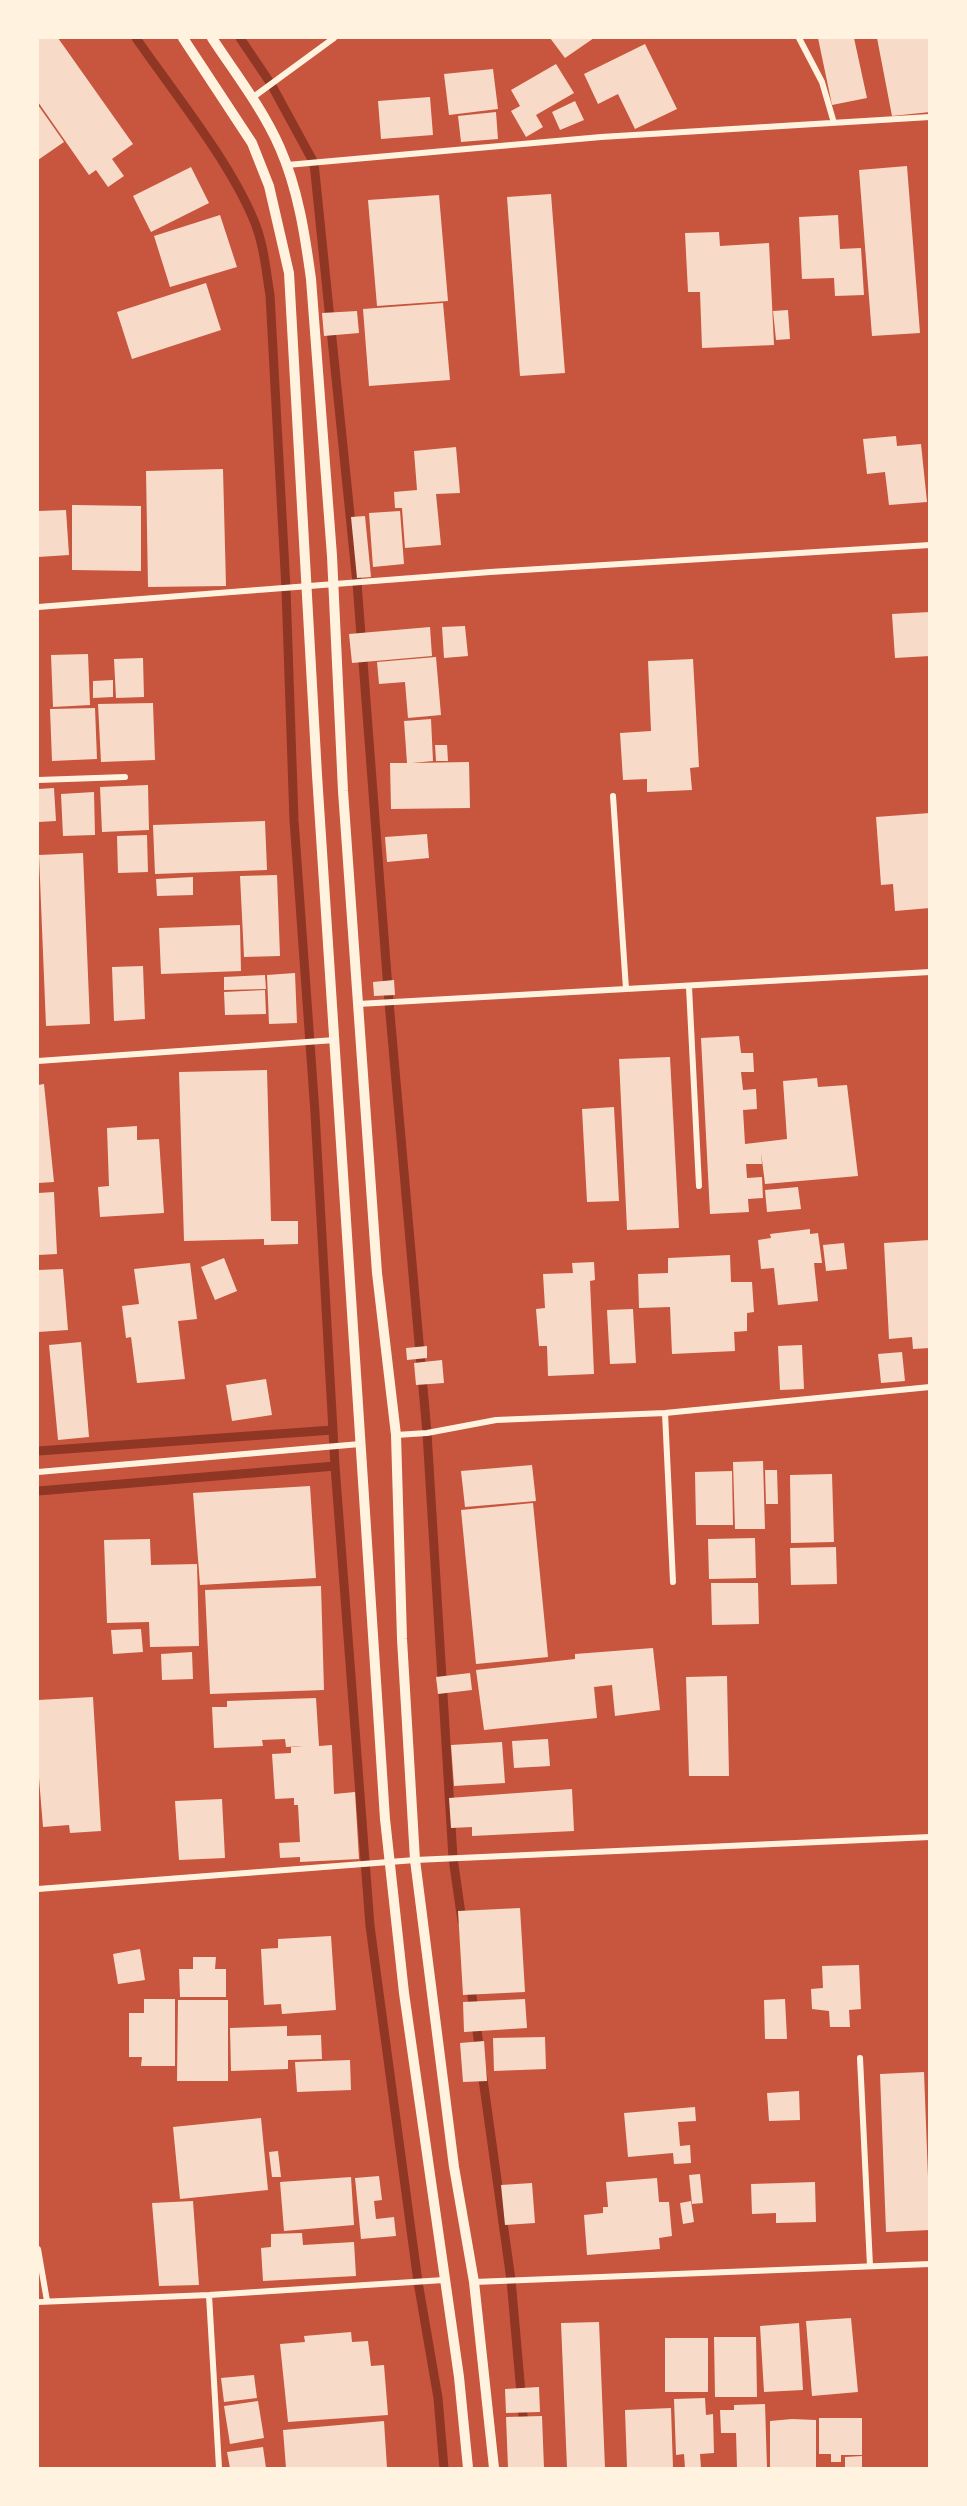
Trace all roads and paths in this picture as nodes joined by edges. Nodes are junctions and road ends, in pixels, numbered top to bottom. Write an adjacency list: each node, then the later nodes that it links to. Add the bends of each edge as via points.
1 (183, 38): 11 (street, via 252,143 282,232 289,273)
2 (212, 38): 5 (street)
3 (334, 38): 5 (street)
4 (799, 38): 7 (street, via 822,82)
5 (251, 98): 8 (street)
6 (930, 117): 7 (street)
7 (834, 123): 8 (street, via 601,137)
8 (287, 165): 10 (street, via 311,279)
9 (930, 545): 10 (street)
10 (334, 585): 11 (street); 19 (street)
11 (306, 587): 12 (street); 20 (street)
12 (38, 607)
13 (125, 777): 14 (street)
14 (38, 780)
15 (613, 796): 18 (street)
16 (930, 972): 17 (street)
17 (689, 987): 18 (street); 22 (street)
18 (626, 989): 19 (street)
19 (358, 1004): 25 (street, via 377,1274)
20 (335, 1040): 21 (street); 26 (street)
21 (38, 1061)
22 (699, 1186)
23 (930, 1386): 24 (street)
24 (665, 1413): 25 (street, via 496,1420); 28 (street)
25 (396, 1435): 30 (street, via 402,1639)
26 (360, 1444): 27 (street); 31 (street)
27 (38, 1472)
28 (673, 1582)
29 (930, 1837): 30 (street)
30 (415, 1860): 31 (street); 38 (street, via 455,2178)
31 (392, 1862): 32 (street); 37 (street, via 404,1993)
32 (38, 1889)
33 (860, 2058): 36 (street)
34 (38, 2249): 40 (street)
35 (930, 2264): 36 (street)
36 (870, 2266): 38 (street)
37 (444, 2280): 39 (street); 43 (street)
38 (474, 2282): 44 (street)
39 (209, 2295): 40 (street); 42 (street)
40 (47, 2301): 41 (street)
41 (38, 2302)
42 (219, 2469)
43 (468, 2469)
44 (494, 2469)

